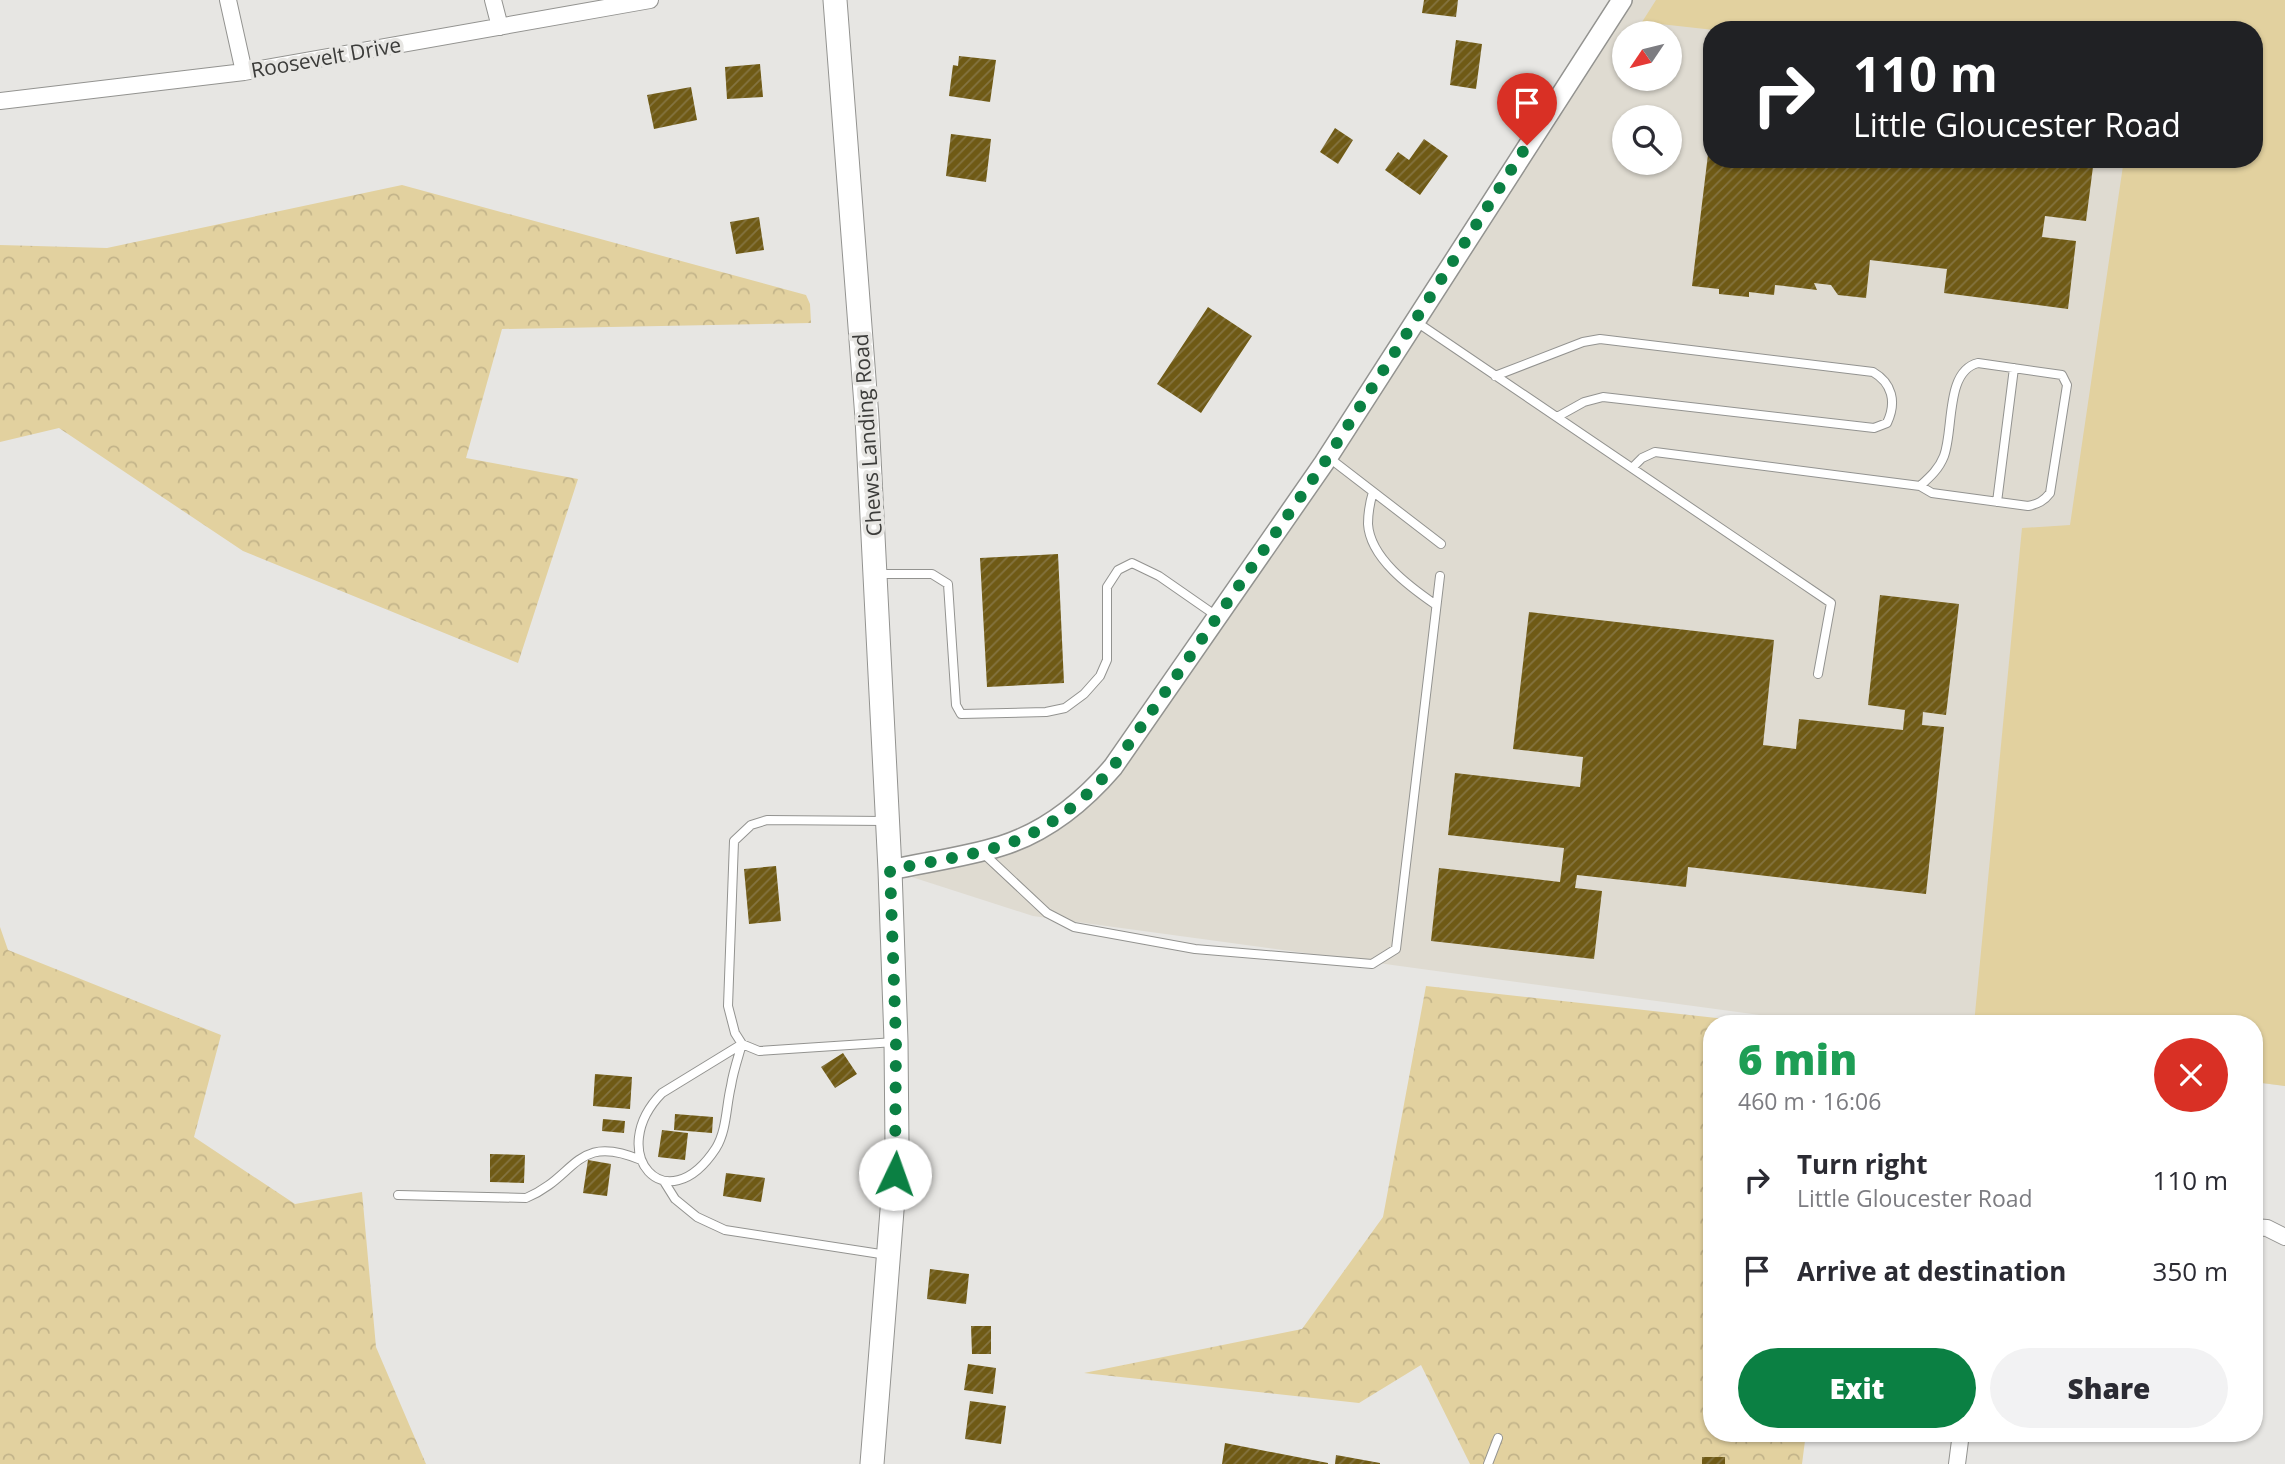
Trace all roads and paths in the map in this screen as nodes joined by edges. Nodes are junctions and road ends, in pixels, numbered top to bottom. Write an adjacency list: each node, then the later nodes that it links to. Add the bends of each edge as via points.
1 (228, 0): 7 (street)
2 (493, 0): 6 (street)
3 (650, 0): 6 (street, Roosevelt Drive)
4 (835, 0): 19 (main road, Chews Landing Road)
5 (1622, 0): 9 (street)
6 (500, 27): 7 (street, Roosevelt Drive)
7 (244, 72): 8 (street, Roosevelt Drive)
8 (0, 101)
9 (1415, 321): 11 (lane); 13 (street)
10 (2014, 368): 15 (lane, via 1978,363 1961,373 1944,456 1938,470); 17 (lane); 17 (lane, via 2062,375 2067,385 2050,493 2028,506)
11 (1495, 376): 12 (lane); 12 (lane, via 1600,339 1873,372 1892,392 1887,423 1874,428 1603,397)
12 (1557, 417): 14 (lane)
13 (1328, 457): 16 (lane); 22 (street)
14 (1632, 468): 15 (lane, via 1655,452); 23 (lane, via 1830,603)
15 (1920, 486): 17 (lane, via 1932,493)
16 (1373, 492): 18 (lane); 21 (lane, via 1368,524 1377,550)
17 (1997, 502)
18 (1441, 544)
19 (875, 574): 22 (lane, via 932,574 948,584 956,705 961,714 1046,712 1065,708 1084,694 1107,660 1107,587 1118,570 1132,563); 24 (main road, Chews Landing Road)
20 (1440, 576): 21 (lane)
21 (1436, 605): 25 (lane, via 1396,949 1372,964 1195,949 1074,928 1047,913)
22 (1218, 617): 25 (street, via 1090,794 1046,826 1002,846)
23 (1818, 674)
24 (888, 821): 26 (main road, Chews Landing Road); 28 (lane, via 767,820 751,825 734,841 728,1006)
25 (981, 850): 26 (street)
26 (890, 870): 27 (main road, Chews Landing Road)
27 (896, 1041): 28 (lane, via 759,1051); 34 (main road, Chews Landing Road, via 897,1147)
28 (742, 1044): 29 (lane, via 652,1103 641,1121); 30 (lane, via 717,1147 691,1173)
29 (641, 1160): 30 (lane); 31 (lane, via 618,1151 597,1151 526,1198)
30 (665, 1183): 34 (lane, via 674,1199 725,1230)
31 (398, 1195)
32 (2263, 1228): 33 (street)
33 (2285, 1237)
34 (890, 1255): 37 (main road, Chews Landing Road)
35 (1498, 1438): 38 (lane)
36 (1960, 1442): 39 (street)
37 (872, 1464)
38 (1488, 1464)
39 (1957, 1464)

